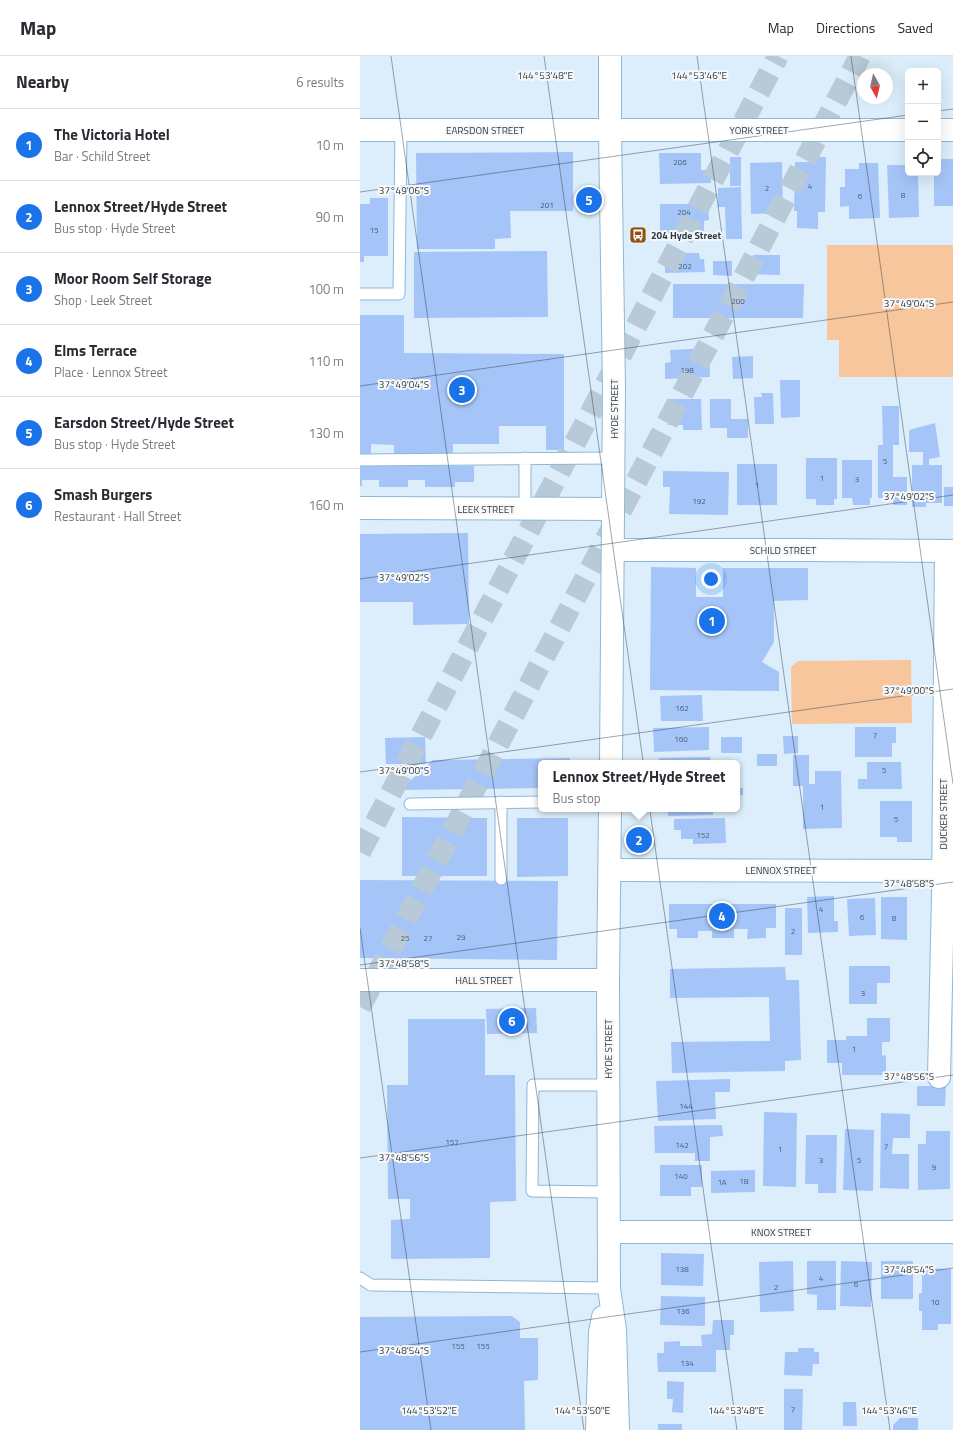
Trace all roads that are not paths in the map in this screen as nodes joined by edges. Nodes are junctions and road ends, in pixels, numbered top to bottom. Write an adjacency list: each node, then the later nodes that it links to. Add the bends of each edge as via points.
1 (610, 56): 4 (street, HYDE STREET)
2 (360, 130): 3 (street, EARSDON STREET)
3 (401, 130): 4 (street, EARSDON STREET); 8 (lane, via 399,294)
4 (610, 130): 5 (street, YORK STREET); 10 (street, HYDE STREET)
5 (905, 130)
6 (941, 130): 7 (street)
7 (953, 130)
8 (360, 294)
9 (525, 458): 10 (lane); 11 (lane); 13 (lane)
10 (614, 458): 14 (street, HYDE STREET)
11 (360, 460)
12 (360, 508): 13 (street, LEEK STREET)
13 (525, 509): 14 (street, LEEK STREET)
14 (613, 509): 15 (street, HYDE STREET)
15 (613, 550): 16 (street, SCHILD STREET); 17 (street, HYDE STREET)
16 (950, 551): 23 (street, DUCKER STREET)
17 (611, 760)
18 (501, 802): 19 (lane); 20 (lane); 24 (lane)
19 (538, 802)
20 (410, 804)
21 (610, 812): 22 (street, HYDE STREET)
22 (610, 870): 23 (street, LENNOX STREET); 26 (street, HYDE STREET)
23 (948, 871): 27 (street, DUCKER STREET)
24 (501, 879)
25 (360, 980): 26 (street, HALL STREET)
26 (608, 980): 28 (street, HYDE STREET)
27 (939, 1077)
28 (608, 1085): 29 (street, HYDE STREET); 29 (lane, via 533,1085 532,1191)
29 (609, 1192): 30 (street, HYDE STREET)
30 (609, 1232): 31 (street, KNOX STREET); 33 (street, HYDE STREET)
31 (953, 1232)
32 (360, 1278): 33 (lane, via 371,1285)
33 (609, 1288): 34 (street, HYDE STREET, via 600,1332); 35 (street, HYDE STREET, via 615,1330)
34 (597, 1430)
35 (618, 1430)

